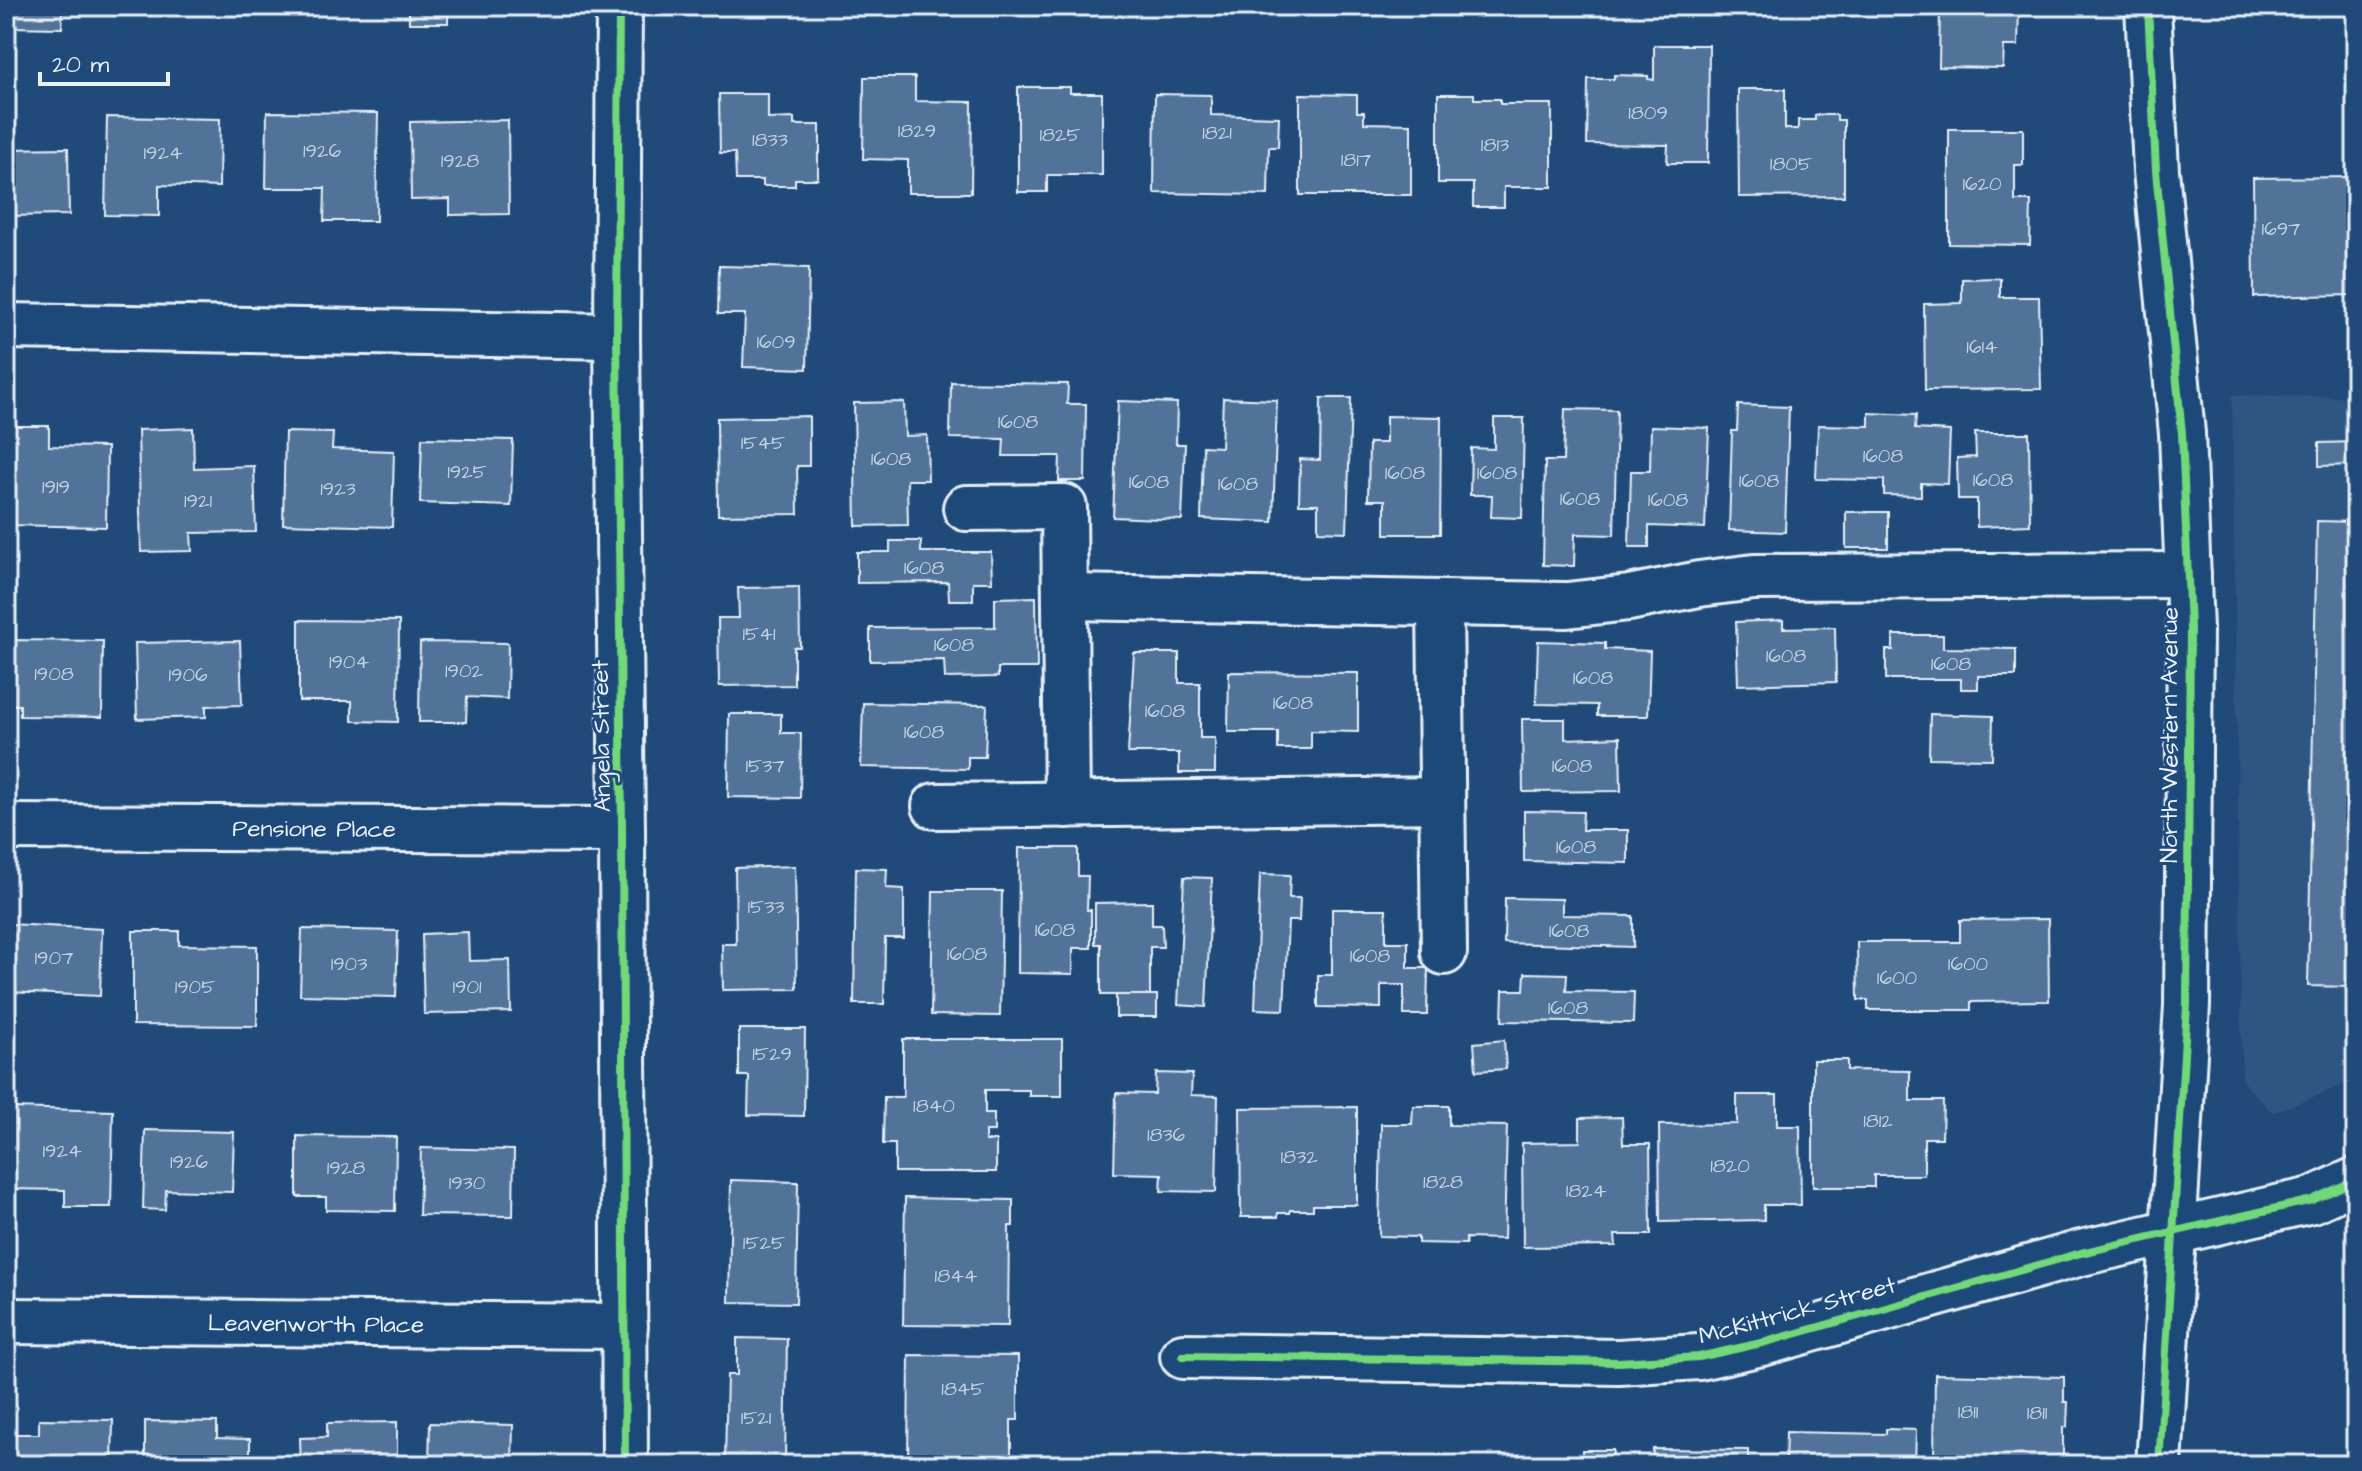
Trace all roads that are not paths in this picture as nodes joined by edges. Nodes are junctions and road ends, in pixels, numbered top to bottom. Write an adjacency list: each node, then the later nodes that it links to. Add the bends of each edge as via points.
1 (619, 6): 4 (street, Angela Street)
2 (2148, 6): 6 (street, North Western Avenue)
3 (6, 326): 4 (street)
4 (617, 336): 13 (street, Angela Street)
5 (966, 508): 7 (street, via 1064,507)
6 (2188, 575): 8 (street, via 1754,577 1567,605); 16 (street, North Western Avenue, via 2188,975)
7 (1065, 597): 8 (street); 10 (street)
8 (1440, 603): 9 (street)
9 (1442, 800): 10 (street); 14 (street)
10 (1067, 805): 11 (street)
11 (935, 806)
12 (6, 827): 13 (street, Pensione Place)
13 (622, 830): 18 (street, Angela Street)
14 (1444, 952)
15 (2356, 1180): 16 (street, McKittrick Street, via 2312,1200)
16 (2175, 1230): 19 (street, McKittrick Street, via 1699,1357 1619,1362); 21 (street, North Western Avenue)
17 (6, 1321): 18 (street, Leavenworth Place)
18 (625, 1326): 20 (street, Angela Street)
19 (1183, 1356)
20 (625, 1465)
21 (2159, 1465)

